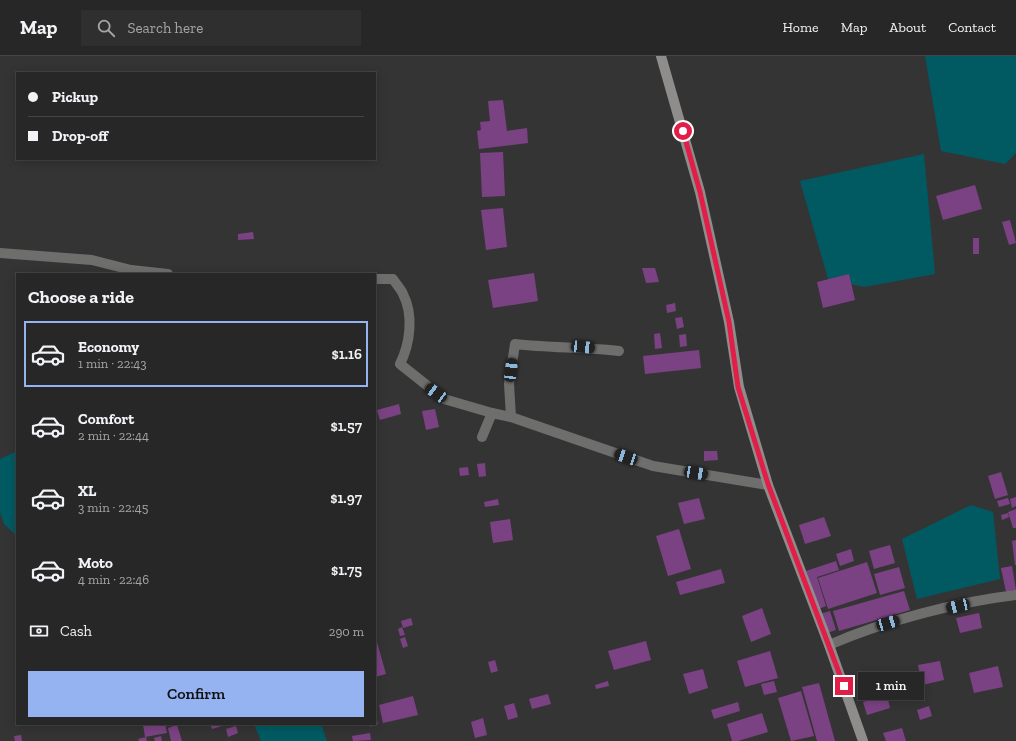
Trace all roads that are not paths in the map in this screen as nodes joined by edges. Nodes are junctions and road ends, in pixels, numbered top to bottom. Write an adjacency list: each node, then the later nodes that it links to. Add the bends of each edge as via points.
1 (661, 56): 9 (street, via 700,192 729,322 738,387)
2 (0, 253): 3 (street, via 92,260 131,270)
3 (159, 273)
4 (376, 279): 6 (street, via 393,279 404,295 410,319 406,352 400,364 444,399)
5 (620, 350): 7 (street, via 515,344 509,384)
6 (492, 413): 7 (street); 8 (street)
7 (511, 417): 9 (street, via 653,466)
8 (482, 437)
9 (768, 484): 11 (street)
10 (1016, 595): 11 (street, via 902,619)
11 (829, 644): 12 (street)
12 (863, 741)

